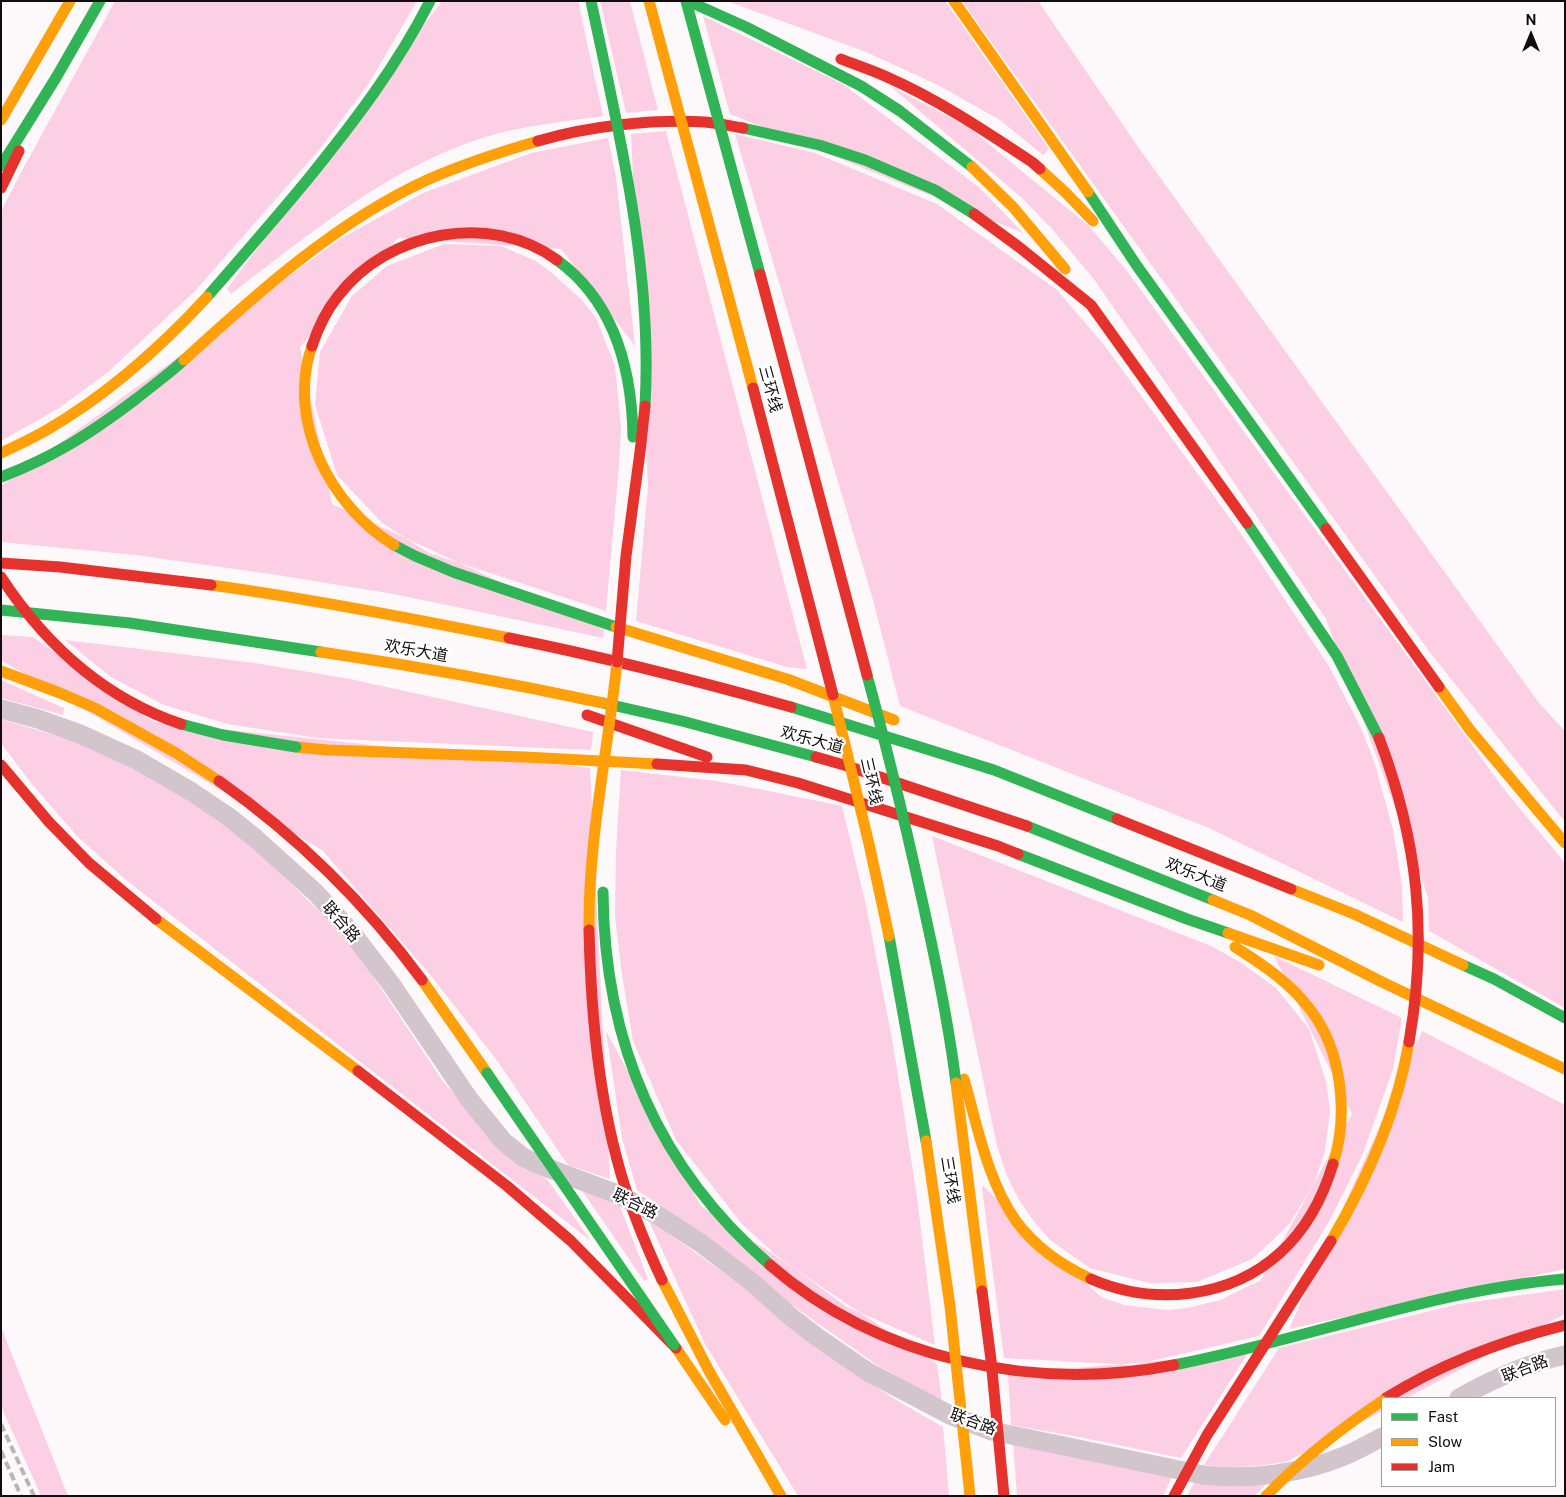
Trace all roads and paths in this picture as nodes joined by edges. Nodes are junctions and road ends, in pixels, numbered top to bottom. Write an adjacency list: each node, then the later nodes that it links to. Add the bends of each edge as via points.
1 (70, 1): 10 (highway)
2 (100, 1): 9 (highway)
3 (430, 1): 15 (highway, via 394,66 368,104 234,268 189,316 118,381 74,414)
4 (591, 1): 17 (highway, bridge, via 632,202 641,271 646,365 644,422)
5 (649, 1): 48 (highway, 三环线, bridge, via 813,617 882,897 938,1210)
6 (687, 1): 8 (highway); 35 (highway, 三环线, bridge, via 886,746)
7 (954, 1): 13 (highway)
8 (746, 27): 13 (highway, via 886,76 974,123 1032,162); 14 (highway, via 861,86 900,111 974,168 1044,243)
9 (57, 76): 11 (highway); 12 (highway)
10 (1, 120)
11 (1, 166)
12 (1, 188)
13 (1137, 266): 30 (highway, via 1470,730)
14 (1091, 305): 16 (highway, via 970,211 935,190 865,160 782,136 707,122 664,121 592,129 481,158 426,181 370,210 298,261 170,373 103,424 62,450); 50 (highway, bridge, via 1245,519 1337,656 1379,738 1390,769 1409,834 1418,911 1419,954 1410,1040 1394,1107 1378,1151 1337,1232 1211,1428)
15 (1, 453)
16 (1, 477)
17 (634, 483): 24 (highway, bridge, via 633,412 623,354 606,316 584,284 536,246 499,234 461,232 422,240 395,251 344,288 331,305 309,348 305,366 305,407 318,459 340,496 380,536 458,574 787,679); 29 (highway, bridge)
18 (1, 563): 28 (highway, 欢乐大道, via 60,567 262,592 555,647 814,713)
19 (1, 577): 27 (highway, bridge, via 21,606 58,647 79,667 124,698 152,713 244,740 327,750 534,757)
20 (1, 610): 22 (highway, 欢乐大道, via 130,623 393,663)
21 (1, 672): 40 (highway, bridge, via 79,701 178,754 248,803 330,875 421,978)
22 (548, 691): 27 (highway, via 575,710); 34 (highway, 欢乐大道, via 682,721 844,765 1028,826 1250,915)
23 (1, 709): 45 (street, 联合路, via 38,719 106,745 157,771 228,817 316,893 352,933 469,1098 512,1150 537,1164 617,1194 660,1216 746,1277 817,1337 902,1391 992,1431 1203,1475 1232,1477 1306,1468 1343,1457)
24 (900, 723)
25 (943, 743): 28 (highway)
26 (1, 765): 40 (highway, bridge, via 89,863 164,926 508,1186 571,1241)
27 (746, 770): 33 (highway, via 798,783 998,846)
28 (994, 770): 36 (highway, 欢乐大道, via 1354,914 1494,979)
29 (602, 780): 31 (highway, bridge); 47 (highway, bridge, via 591,874 590,958 602,1089 620,1171 633,1212 673,1305)
30 (1565, 843)
31 (603, 860)
32 (603, 880): 38 (highway, via 608,972 629,1061 668,1144 719,1215 780,1274 825,1305 892,1340 955,1359 1020,1371 1099,1374 1159,1368 1282,1340 1432,1300 1507,1285)
33 (1187, 919): 34 (highway, via 1307,961); 35 (highway, bridge, via 1236,947 1284,981 1307,1004 1321,1027 1340,1085 1342,1129 1338,1152 1319,1200 1301,1229 1272,1259 1251,1273 1204,1292 1166,1297 1106,1286 1078,1274 1030,1237 1015,1220 1000,1191 972,1108)
34 (1382, 982): 37 (highway, 欢乐大道)
35 (943, 1000): 49 (highway, 三环线, bridge, via 987,1330)
36 (1565, 1018)
37 (1565, 1069)
38 (1565, 1279)
39 (1565, 1325): 42 (highway, via 1534,1332 1446,1364)
40 (674, 1345): 46 (highway)
41 (1565, 1355): 43 (street, 联合路, via 1526,1367)
42 (1388, 1397)
43 (1461, 1397)
44 (1381, 1402): 51 (highway, bridge, via 1310,1454)
45 (1381, 1438)
46 (777, 1496)
47 (781, 1496)
48 (970, 1496)
49 (1004, 1496)
50 (1174, 1496)
51 (1266, 1496)

